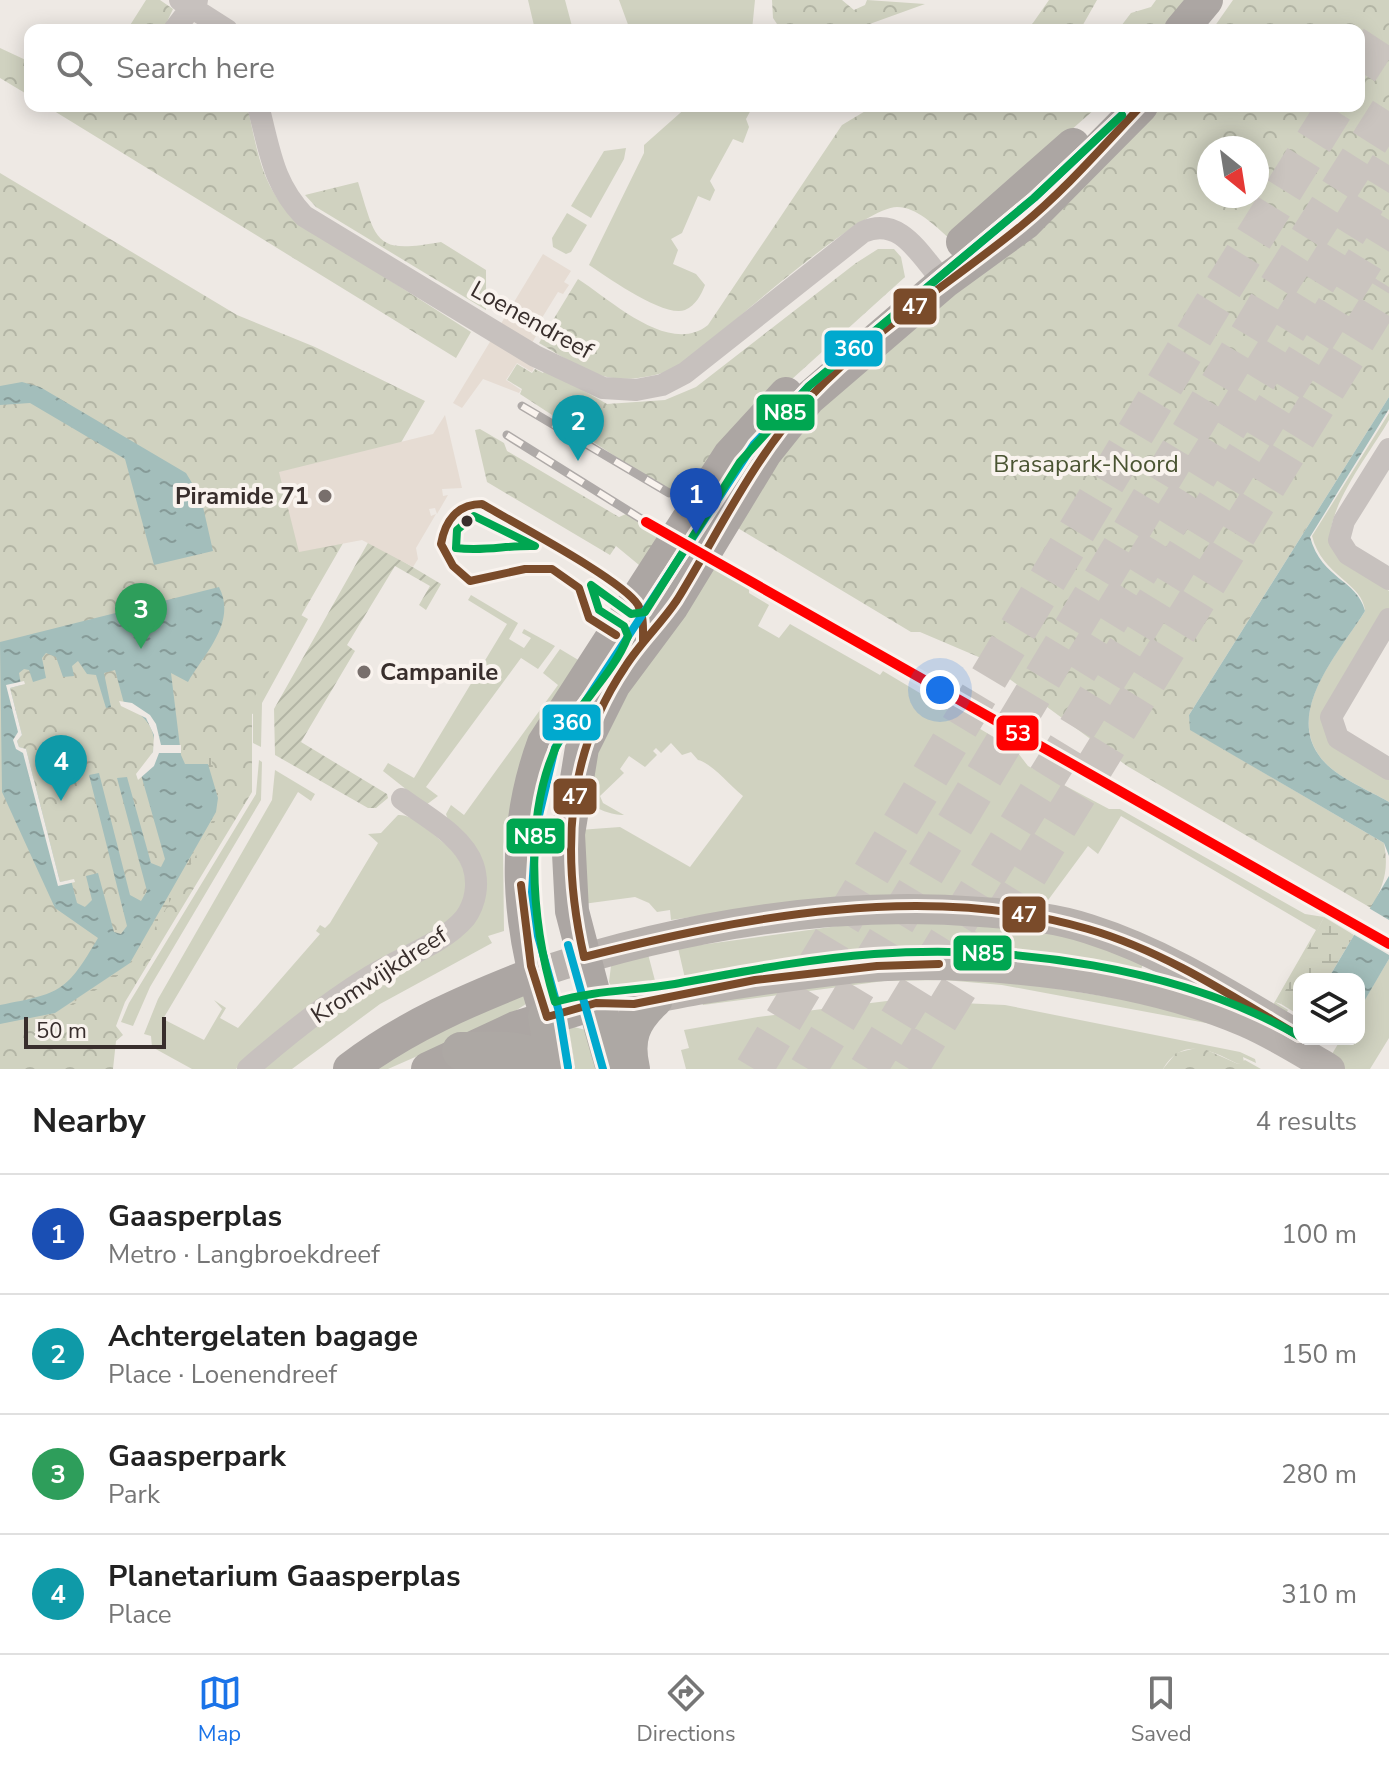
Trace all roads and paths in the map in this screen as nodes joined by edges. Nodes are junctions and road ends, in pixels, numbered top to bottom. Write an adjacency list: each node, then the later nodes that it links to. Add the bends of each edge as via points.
1 (1206, 0): 6 (main road)
2 (1228, 0): 7 (main road)
3 (190, 3): 4 (street); 5 (street)
4 (178, 24)
5 (219, 24)
6 (1186, 24)
7 (1209, 24)
8 (260, 112): 11 (street, Loenendreef, via 276,177 304,216 535,356 603,388 662,385 708,356 878,225 897,228)
9 (1108, 112): 11 (main road)
10 (1135, 112): 11 (main road, via 1025,223)
11 (937, 275): 17 (main road, via 786,424 672,606 601,705 582,748 570,812 572,911); 18 (main road, via 801,377 730,455 544,743 521,873 522,914)
12 (1389, 449): 13 (street, via 1344,521 1339,540 1348,554)
13 (1389, 579)
14 (1389, 619): 15 (street, via 1331,717 1338,738)
15 (1389, 769)
16 (402, 799): 24 (street, Kromwijkdreef, via 448,833 470,859 476,891 467,915 450,931 333,1002)
17 (584, 957): 18 (main road); 20 (main road); 22 (main road, via 726,925 806,915 917,909 1033,915 1140,947 1201,978)
18 (534, 974): 21 (main road); 25 (main road, via 386,1043)
19 (654, 999): 20 (main road); 22 (main road, via 856,968 962,965 1129,988); 29 (highway, via 629,1033)
20 (596, 1003): 21 (main road); 28 (highway)
21 (547, 1017): 23 (main road); 27 (highway)
22 (1288, 1034): 30 (main road); 31 (main road)
23 (461, 1051): 26 (main road); 27 (highway, via 521,1052)
24 (248, 1069)
25 (350, 1069)
26 (428, 1069)
27 (554, 1069)
28 (615, 1069)
29 (631, 1069)
30 (1330, 1069)
31 (1354, 1069)

